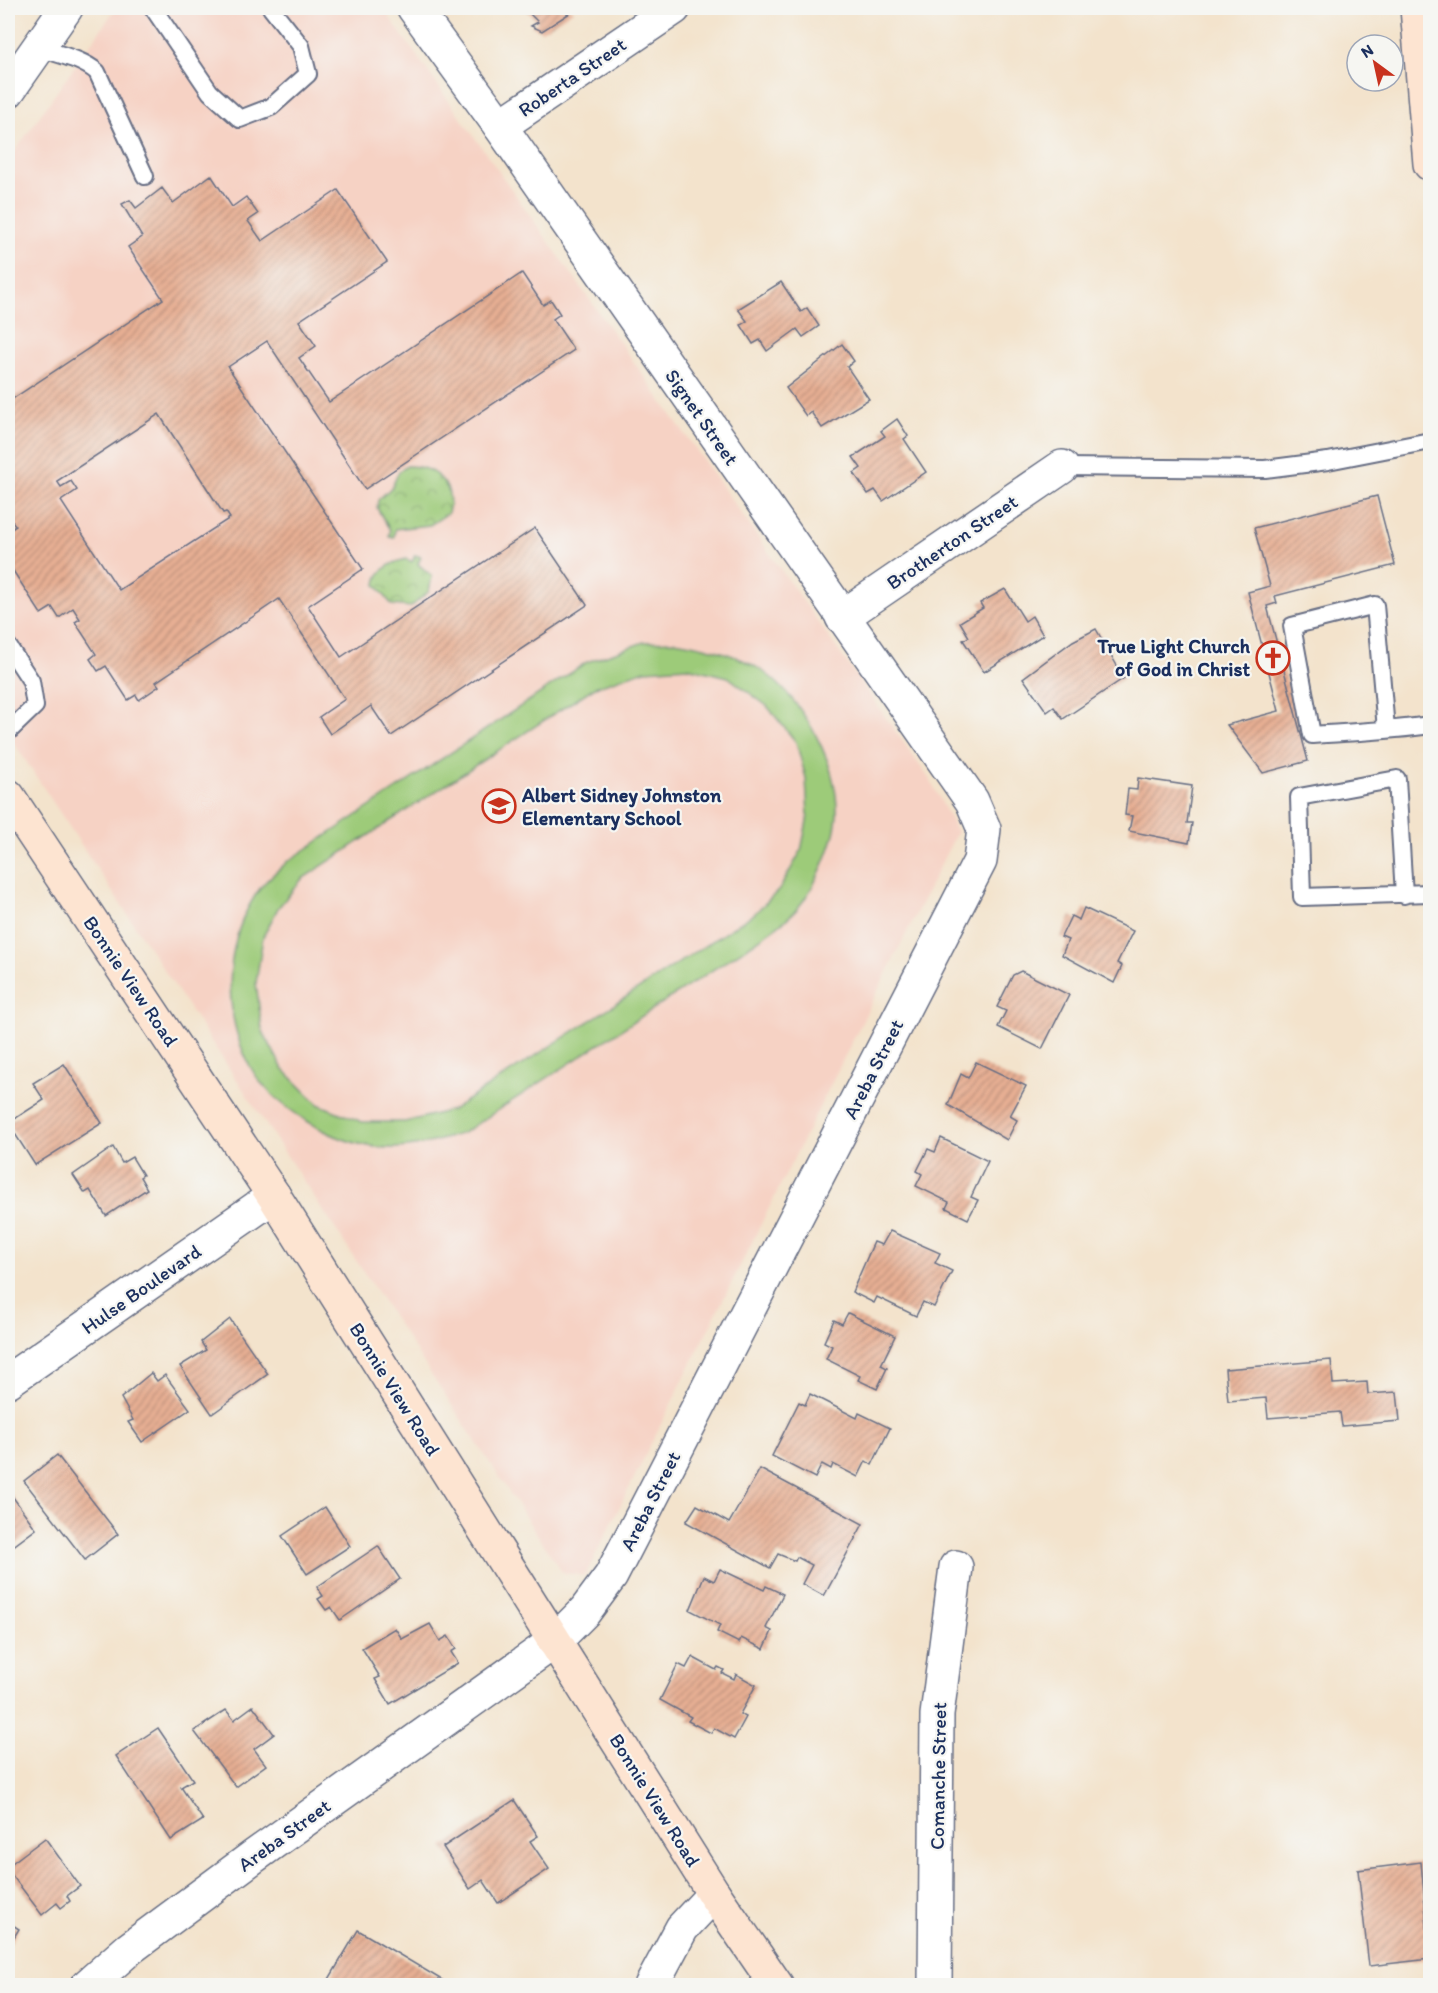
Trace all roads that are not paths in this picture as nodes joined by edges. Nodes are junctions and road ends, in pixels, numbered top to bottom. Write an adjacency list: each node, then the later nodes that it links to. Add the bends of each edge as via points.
1 (66, 8): 7 (street)
2 (153, 8): 3 (lane, via 210,92 240,119 271,107 308,74 301,46)
3 (271, 8)
4 (414, 8): 9 (street, Signet Street)
5 (674, 8): 9 (street, Roberta Street)
6 (1417, 8): 10 (street)
7 (38, 47): 8 (street); 11 (lane, via 84,61 97,72)
8 (8, 91)
9 (500, 126): 14 (street, Signet Street)
10 (1431, 164)
11 (145, 176)
12 (1431, 441): 13 (lane, via 1265,469)
13 (1062, 467): 14 (street, Brotherton Street)
14 (842, 617): 20 (street, Signet Street, via 972,801)
15 (8, 646): 18 (lane, via 31,681 35,706)
16 (1431, 725): 17 (lane)
17 (1386, 729): 17 (lane, via 1312,735 1292,626 1376,604)
18 (8, 732)
19 (8, 796): 23 (street, Bonnie View Road)
20 (984, 828): 26 (street, Areba Street, via 980,861 611,1576 585,1611)
21 (1431, 893): 22 (lane)
22 (1404, 894): 22 (lane, via 1302,897 1299,797 1397,778)
23 (274, 1196): 24 (street, Hulse Boulevard); 26 (street, Bonnie View Road)
24 (8, 1381)
25 (956, 1567): 31 (street, Comanche Street, via 937,1715)
26 (555, 1641): 27 (street, Bonnie View Road); 28 (street, Areba Street, via 243,1864 129,1949)
27 (714, 1894): 29 (street, via 682,1928); 30 (street, Bonnie View Road)
28 (87, 1986)
29 (651, 1986)
30 (777, 1986)
31 (935, 1986)

